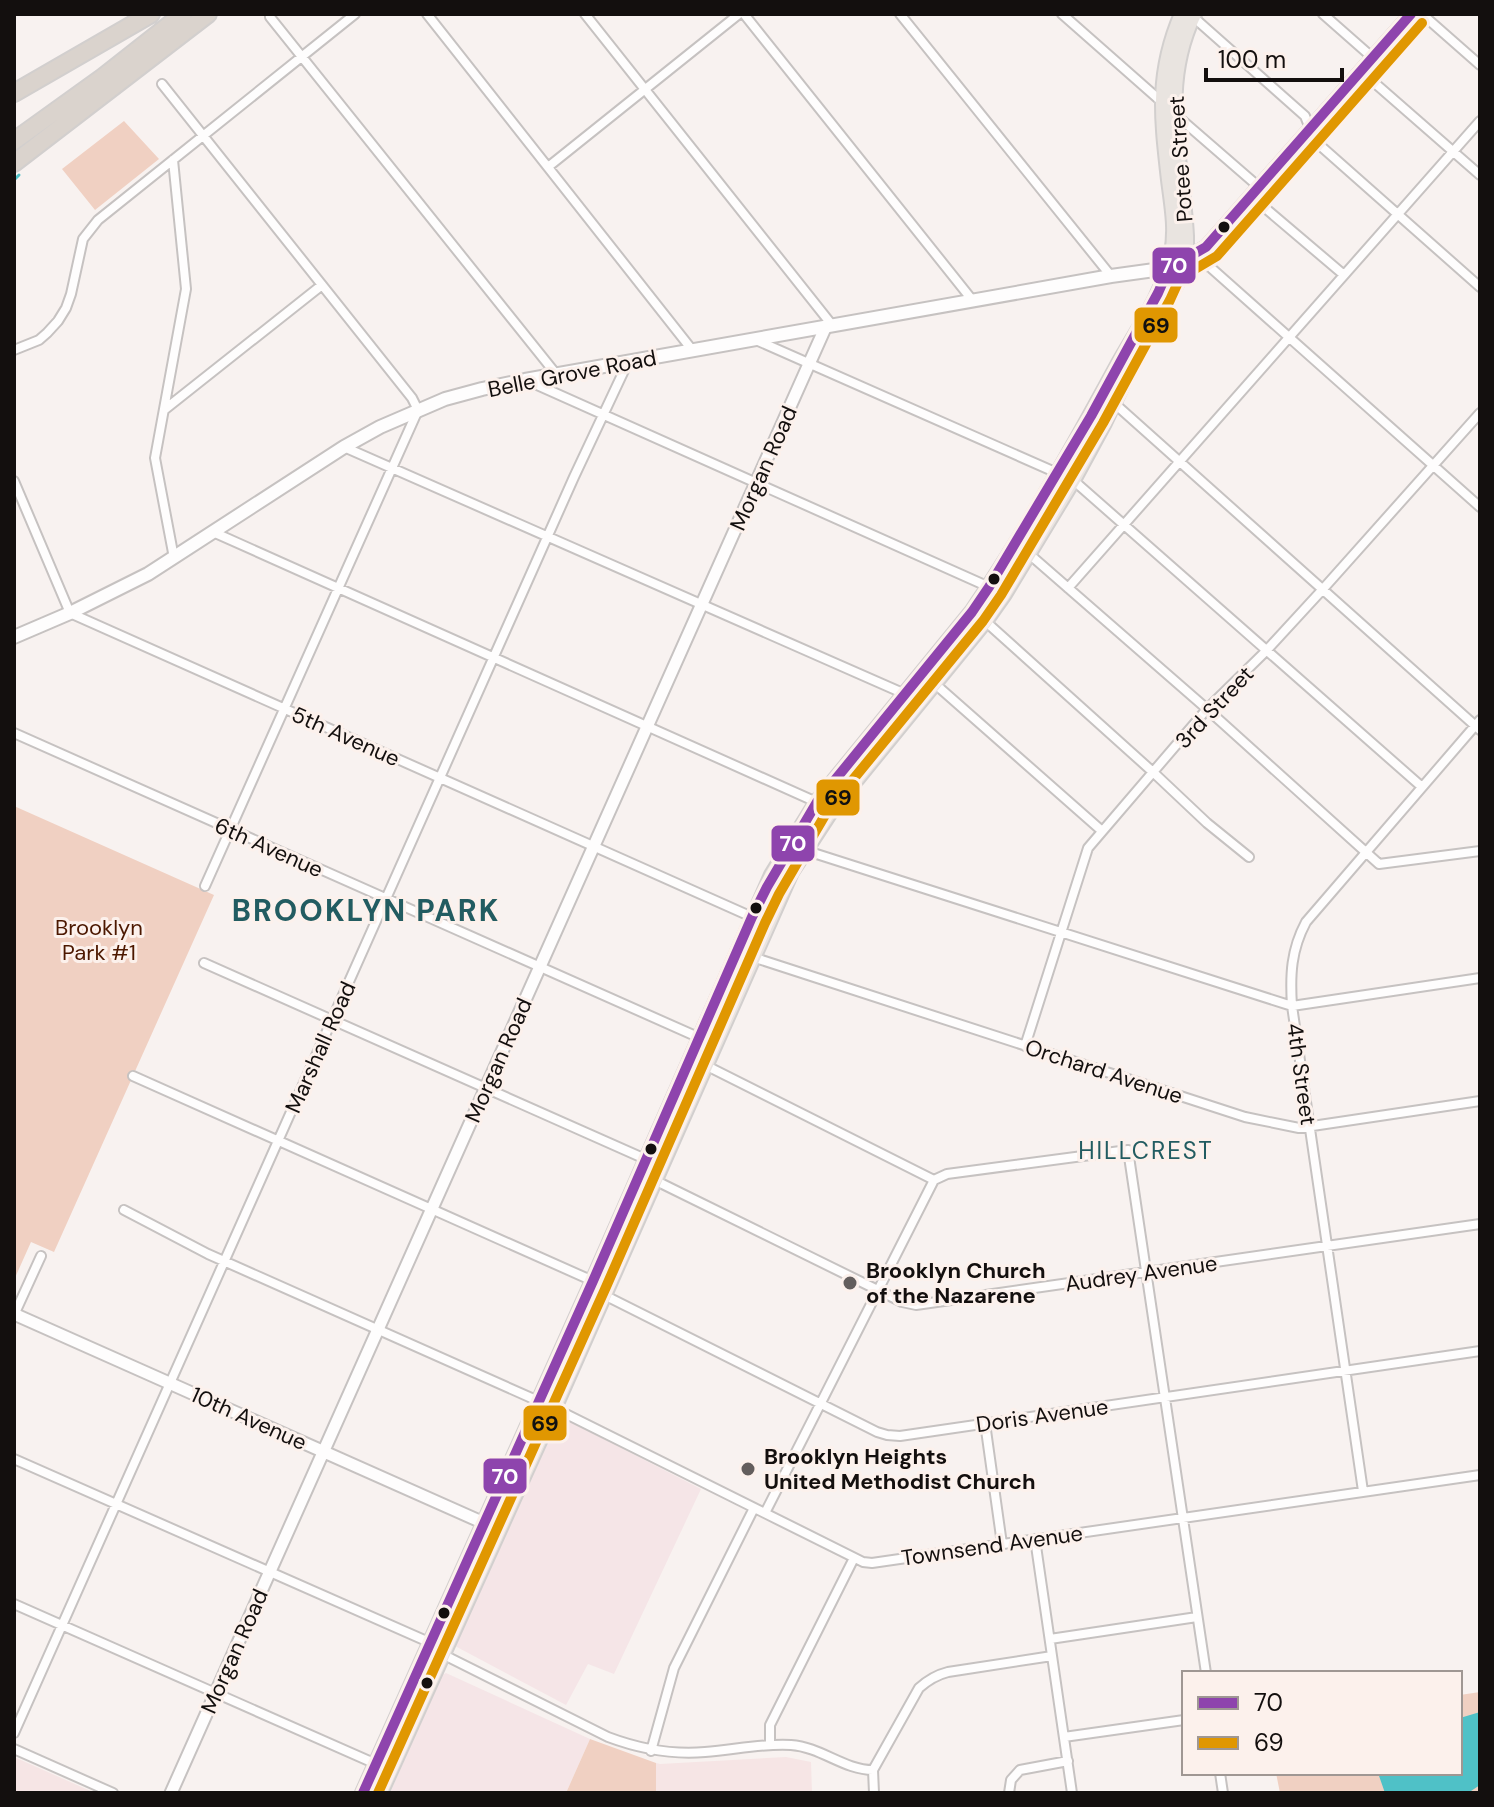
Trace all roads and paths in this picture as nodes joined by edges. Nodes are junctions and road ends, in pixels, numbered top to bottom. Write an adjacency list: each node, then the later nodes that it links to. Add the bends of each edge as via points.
1 (151, 14): 21 (highway)
2 (183, 14): 27 (highway)
3 (208, 14): 30 (highway)
4 (355, 14): 15 (street)
5 (427, 14): 31 (street)
6 (585, 14): 20 (street)
7 (741, 14): 20 (street); 41 (street)
8 (900, 14): 38 (street)
9 (1062, 14): 22 (street)
10 (1323, 14): 16 (street)
11 (1411, 14): 16 (main road, Belle Grove Road)
12 (1422, 14): 17 (street)
13 (1190, 15): 22 (main road, Potee Street, via 1170,44); 23 (main road, Potee Street, via 1176,69); 25 (street, via 1305,116)
14 (270, 17): 15 (street)
15 (302, 57): 26 (street); 49 (street)
16 (1373, 58): 18 (main road, Belle Grove Road)
17 (1480, 65)
18 (1361, 71): 25 (main road, Belle Grove Road); 28 (street)
19 (162, 84): 26 (street)
20 (645, 89): 31 (street); 42 (street)
21 (14, 93)
22 (1162, 102): 23 (street); 36 (main road, Potee Street, via 1174,217)
23 (1174, 113): 33 (street); 35 (main road, Potee Street)
24 (1480, 121): 28 (street)
25 (1310, 128): 33 (main road, Belle Grove Road); 34 (street, via 1315,141)
26 (203, 136): 29 (street); 39 (street)
27 (14, 141)
28 (1453, 151): 32 (street); 34 (street)
29 (173, 160): 45 (street, via 90,229 80,247 66,308 39,340); 52 (street, via 186,289)
30 (14, 163)
31 (548, 167): 46 (street)
32 (1480, 175)
33 (1255, 191): 35 (main road, Belle Grove Road, via 1206,247); 37 (street)
34 (1398, 214): 37 (street); 40 (street)
35 (1184, 260): 36 (main road, Belle Grove Road); 43 (street, via 1210,267); 51 (main road)
36 (1169, 268): 38 (main road, Belle Grove Road); 60 (main road, Potee Street)
37 (1344, 275): 43 (street)
38 (1111, 276): 41 (main road, Belle Grove Road)
39 (322, 285): 52 (street); 53 (street)
40 (1480, 287)
41 (973, 301): 42 (main road, Belle Grove Road)
42 (829, 326): 44 (main road, Belle Grove Road); 48 (street, Morgan Road)
43 (1289, 337): 57 (street); 58 (street)
44 (756, 340): 46 (main road, Belle Grove Road); 48 (street)
45 (14, 350)
46 (693, 351): 47 (main road, Belle Grove Road)
47 (628, 362): 49 (main road, Belle Grove Road); 55 (street, Marshall Road)
48 (809, 363): 60 (street); 63 (street, Morgan Road)
49 (556, 374): 50 (main road, Belle Grove Road)
50 (525, 380): 53 (main road, Belle Grove Road); 55 (street)
51 (1114, 403): 57 (street); 61 (main road)
52 (164, 410): 69 (street, via 155,458)
53 (418, 410): 56 (main road, Belle Grove Road); 59 (street)
54 (1480, 413): 58 (street, 3rd Street)
55 (603, 416): 63 (street); 67 (street, Marshall Road)
56 (344, 447): 59 (street); 66 (main road, Belle Grove Road)
57 (1179, 461): 65 (street); 73 (street)
58 (1433, 465): 64 (street); 73 (street, 3rd Street)
59 (392, 468): 67 (street); 71 (street)
60 (1058, 473): 61 (street); 70 (main road, Potee Street)
61 (1073, 480): 65 (street); 68 (main road)
62 (14, 481): 75 (street)
63 (756, 483): 70 (street); 74 (street, Morgan Road)
64 (1480, 507)
65 (1123, 525): 72 (street); 78 (street)
66 (213, 532): 69 (main road, Belle Grove Road); 71 (street)
67 (547, 537): 74 (street); 79 (street, Marshall Road)
68 (1028, 553): 72 (street); 76 (main road)
69 (174, 558): 75 (main road, Belle Grove Road)
70 (989, 587): 81 (main road, Potee Street)
71 (338, 588): 79 (street); 82 (street)
72 (1068, 588): 83 (street)
73 (1323, 589): 78 (street, 3rd Street); 84 (street)
74 (701, 604): 81 (street); 85 (street, Morgan Road)
75 (70, 613): 77 (main road, Belle Grove Road); 82 (street, 5th Avenue)
76 (985, 621): 80 (main road); 87 (street)
77 (14, 637)
78 (1266, 651): 83 (street, 3rd Street); 89 (street)
79 (493, 657): 85 (street); 88 (street, Marshall Road)
80 (934, 683): 91 (main road); 93 (street)
81 (905, 694): 90 (main road, Potee Street)
82 (284, 708): 88 (street, 5th Avenue); 92 (street)
83 (1207, 709): 87 (street, 3rd Street); 97 (street)
84 (1478, 725): 89 (street, 4th Street)
85 (647, 726): 90 (street); 94 (street, Morgan Road)
86 (14, 733): 92 (street, 6th Avenue)
87 (1154, 773): 93 (street, 3rd Street); 98 (street)
88 (440, 778): 94 (street, 5th Avenue); 100 (street, Marshall Road)
89 (1422, 787): 97 (street, 4th Street)
90 (817, 802): 91 (street); 101 (main road, Potee Street)
91 (832, 809): 95 (main road)
92 (230, 830): 99 (street); 100 (street, 6th Avenue)
93 (1102, 831): 102 (street, 3rd Street, via 1088,848)
94 (594, 846): 101 (street, 5th Avenue); 106 (street, Morgan Road)
95 (804, 850): 102 (street); 104 (main road)
96 (1480, 851): 97 (street, via 1379,864)
97 (1365, 852): 108 (street, 4th Street, via 1299,935 1291,964)
98 (1249, 857)
99 (205, 886)
100 (386, 899): 106 (street, 6th Avenue); 109 (street, Marshall Road)
101 (752, 917): 103 (main road, Potee Street)
102 (1061, 932): 108 (street); 111 (street, 3rd Street)
103 (737, 952): 104 (street, Orchard Avenue); 110 (main road, Potee Street)
104 (752, 957): 111 (street, Orchard Avenue); 112 (main road)
105 (204, 963): 109 (street)
106 (540, 967): 110 (street, 6th Avenue); 114 (street, Morgan Road)
107 (1480, 978): 108 (street)
108 (1292, 1006): 116 (street, 4th Street)
109 (332, 1020): 114 (street); 117 (street, Marshall Road)
110 (700, 1038): 118 (main road, Potee Street)
111 (1025, 1046): 116 (street, Orchard Avenue, via 1245,1117)
112 (705, 1065): 119 (main road); 120 (street)
113 (133, 1076): 117 (street)
114 (486, 1088): 118 (street); 121 (street, Morgan Road)
115 (1480, 1101): 116 (street, Orchard Avenue)
116 (1310, 1126): 124 (street, 4th Street)
117 (278, 1141): 121 (street); 126 (street, Marshall Road)
118 (643, 1166): 119 (street, Audrey Avenue); 119 (street); 128 (main road, Potee Street)
119 (658, 1173): 129 (street, Audrey Avenue); 130 (main road)
120 (934, 1180): 127 (street, via 1128,1150); 129 (street)
121 (431, 1209): 128 (street); 132 (street, Morgan Road)
122 (124, 1210): 126 (street, Townsend Avenue)
123 (1480, 1224): 124 (street, Audrey Avenue)
124 (1327, 1247): 127 (street, Audrey Avenue); 134 (street, 4th Street)
125 (41, 1256): 131 (street)
126 (225, 1260): 132 (street, Townsend Avenue); 135 (street, Marshall Road)
127 (1146, 1273): 129 (street, Audrey Avenue, via 923,1305); 136 (street)
128 (593, 1281): 130 (street, Doris Avenue); 137 (main road, Potee Street)
129 (878, 1290): 138 (street)
130 (604, 1295): 138 (street, Doris Avenue); 139 (main road)
131 (14, 1314): 135 (street, 10th Avenue)
132 (378, 1329): 137 (street, Townsend Avenue); 141 (street, Morgan Road)
133 (1480, 1351): 134 (street, Doris Avenue)
134 (1345, 1371): 136 (street, Doris Avenue); 144 (street, 4th Street)
135 (170, 1383): 141 (street, 10th Avenue); 145 (street, Marshall Road)
136 (1164, 1397): 140 (street, Doris Avenue); 148 (street)
137 (539, 1401): 139 (street, Townsend Avenue); 149 (main road, Potee Street)
138 (820, 1404): 140 (street, Doris Avenue, via 887,1435); 147 (street)
139 (554, 1408): 146 (street, Townsend Avenue); 159 (main road)
140 (985, 1423): 151 (street)
141 (323, 1452): 149 (street, 10th Avenue); 153 (street, Morgan Road)
142 (14, 1459): 145 (street)
143 (1480, 1475): 144 (street, Townsend Avenue)
144 (1363, 1491): 148 (street, Townsend Avenue)
145 (116, 1504): 153 (street); 156 (street, Marshall Road)
146 (754, 1508): 147 (street, Townsend Avenue); 168 (street, via 674,1668)
147 (765, 1513): 152 (street, Townsend Avenue)
148 (1182, 1518): 150 (street, Townsend Avenue); 155 (street)
149 (484, 1523): 158 (main road, Potee Street)
150 (1035, 1539): 151 (street, Townsend Avenue); 157 (street)
151 (1002, 1544): 152 (street, Townsend Avenue, via 872,1563)
152 (854, 1558): 166 (street, via 770,1725)
153 (270, 1572): 158 (street); 162 (street, Morgan Road)
154 (14, 1604): 156 (street)
155 (1197, 1617): 157 (street); 161 (street)
156 (62, 1625): 162 (street); 164 (street, Marshall Road)
157 (1050, 1639): 160 (street)
158 (431, 1643): 159 (street); 170 (main road, Potee Street)
159 (442, 1654): 168 (street, via 608,1737); 175 (main road)
160 (1052, 1656): 165 (street); 171 (street, via 936,1676 919,1688)
161 (1206, 1671)
162 (215, 1693): 170 (street); 173 (street, Morgan Road)
163 (1182, 1720): 165 (street)
164 (14, 1733)
165 (1064, 1737): 169 (street)
166 (770, 1745): 168 (street, via 705,1753); 171 (street, via 802,1746)
167 (14, 1749): 172 (street)
168 (651, 1751)
169 (1068, 1761): 177 (street, via 1020,1770); 178 (street)
170 (376, 1764): 174 (main road, Potee Street)
171 (873, 1770): 176 (street)
172 (113, 1793)
173 (171, 1793)
174 (363, 1793)
175 (380, 1793)
176 (874, 1793)
177 (1009, 1793)
178 (1072, 1793)

